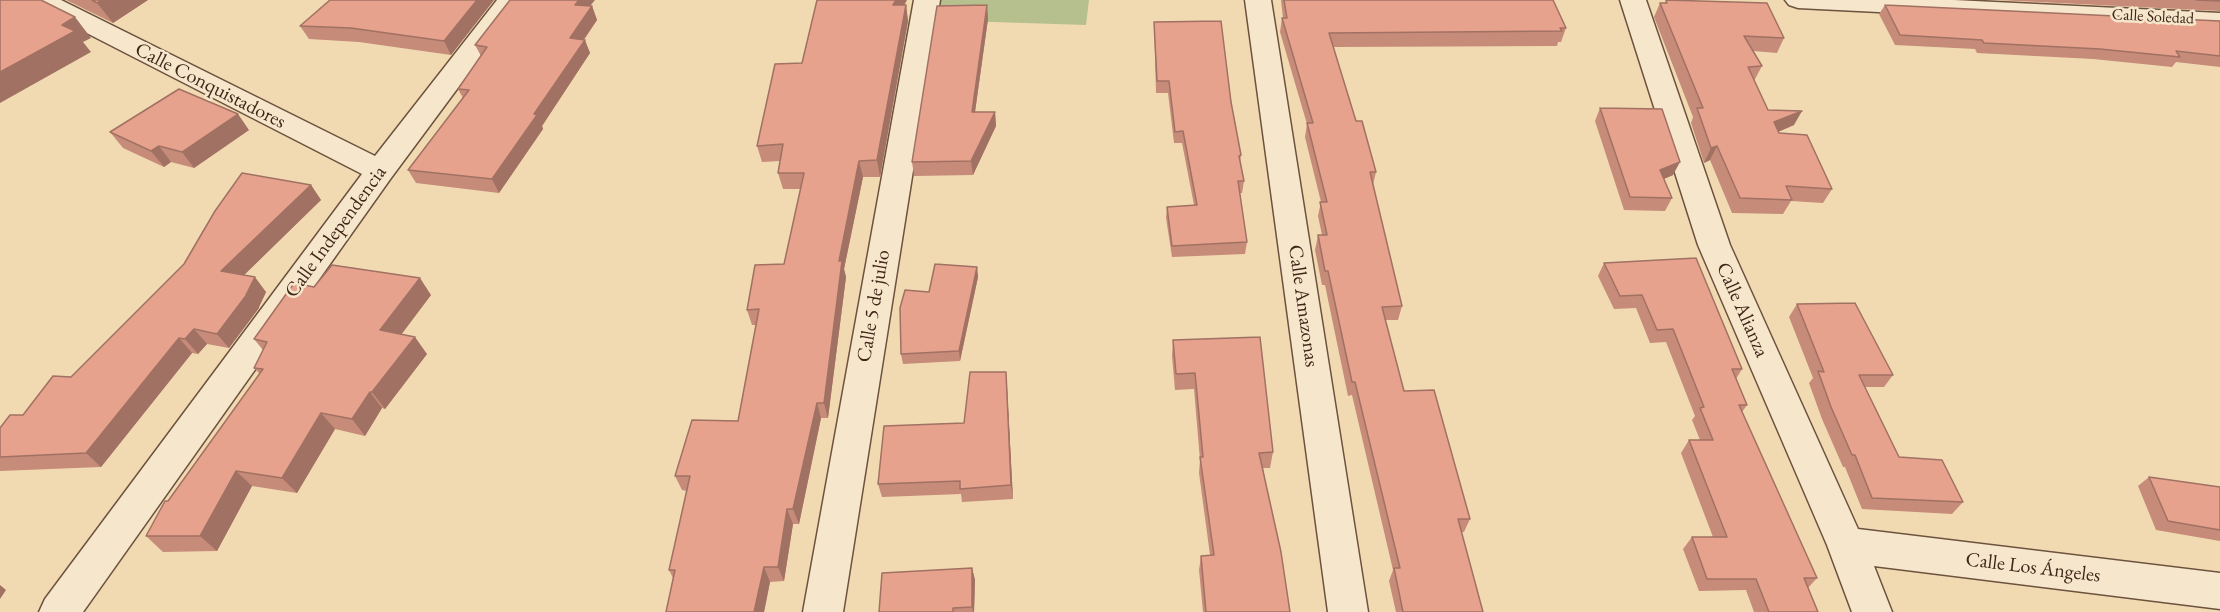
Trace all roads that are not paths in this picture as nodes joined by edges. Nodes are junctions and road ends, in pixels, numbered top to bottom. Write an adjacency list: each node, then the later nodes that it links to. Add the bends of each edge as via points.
1 (41, 0): 8 (street, Calle Conquistadores)
2 (510, 0): 8 (street, Calle Independencia)
3 (927, 0): 12 (street, Calle 5 de julio)
4 (1258, 0): 13 (street, Calle Amazonas)
5 (1633, 0): 9 (street, Calle Alianza, via 1714,245)
6 (1798, 0): 7 (street, Calle Soledad)
7 (2220, 21)
8 (380, 171): 11 (street, Calle Independencia)
9 (1846, 545): 10 (street, Calle Los Ángeles); 14 (street, Calle Alianza)
10 (2220, 591)
11 (59, 612)
12 (823, 612)
13 (1348, 612)
14 (1872, 612)

